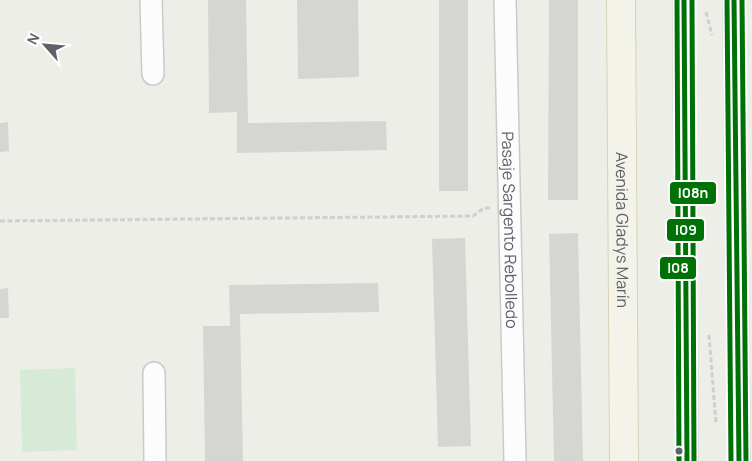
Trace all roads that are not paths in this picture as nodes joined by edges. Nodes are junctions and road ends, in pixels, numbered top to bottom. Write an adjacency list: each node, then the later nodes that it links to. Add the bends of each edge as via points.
1 (152, 0): 6 (street)
2 (505, 0): 9 (street, Pasaje Sargento Rebolledo)
3 (621, 0): 10 (main road, Avenida Gladys Marín)
4 (684, 0): 11 (street)
5 (734, 0): 12 (street)
6 (153, 74)
7 (154, 373): 8 (street)
8 (155, 461)
9 (515, 461)
10 (624, 461)
11 (687, 461)
12 (739, 461)

